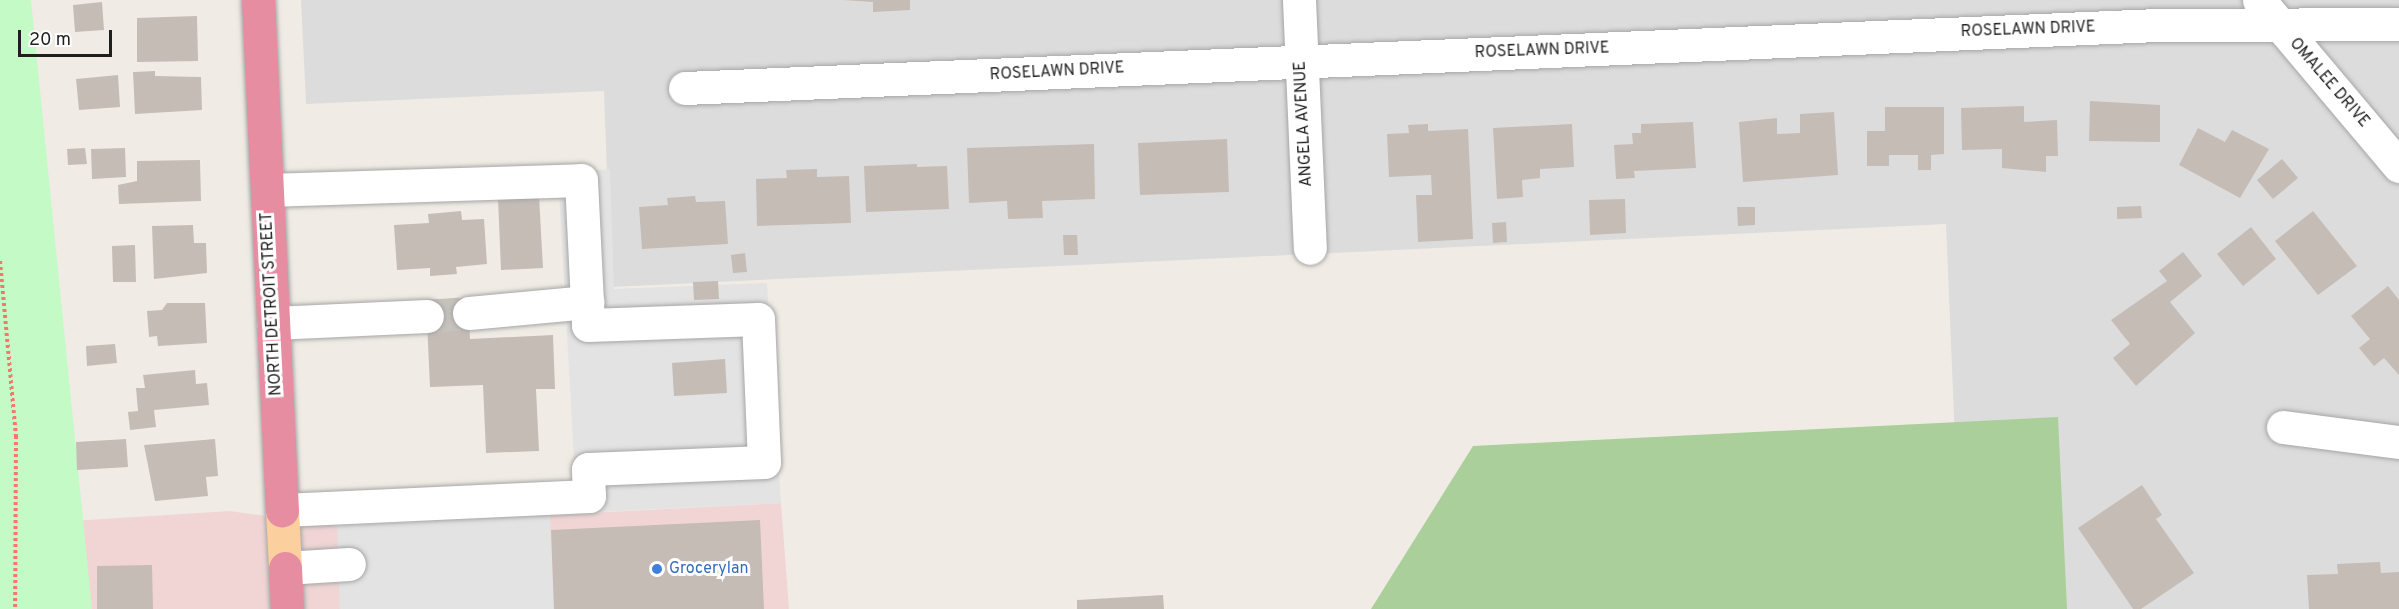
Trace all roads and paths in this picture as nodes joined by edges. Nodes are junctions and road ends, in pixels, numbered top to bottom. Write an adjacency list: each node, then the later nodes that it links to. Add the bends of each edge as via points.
1 (258, 0): 9 (highway, NORTH DETROIT STREET)
2 (1299, 0): 6 (street, ANGELA AVENUE)
3 (2259, 0): 5 (street, OMALEE DRIVE)
4 (2399, 24): 5 (street, ROSELAWN DRIVE)
5 (2280, 27): 6 (street, ROSELAWN DRIVE, via 2157,25); 8 (street, OMALEE DRIVE, via 2319,67)
6 (1301, 61): 7 (street, ROSELAWN DRIVE); 10 (street, ANGELA AVENUE)
7 (685, 88)
8 (2399, 166)
9 (267, 190): 12 (street, via 581,180); 15 (highway, NORTH DETROIT STREET)
10 (1310, 248)
11 (0, 261): 21 (path, via 16,436)
12 (587, 302): 13 (street); 18 (street, via 588,325 758,319 764,462 588,469 589,496)
13 (469, 313)
14 (427, 316): 15 (street)
15 (273, 323): 18 (highway, NORTH DETROIT STREET)
16 (2283, 427): 17 (street)
17 (2399, 442)
18 (282, 510): 20 (main road, NORTH DETROIT STREET)
19 (349, 564): 20 (street)
20 (285, 568): 22 (highway, NORTH DETROIT STREET)
21 (15, 609)
22 (287, 609)

